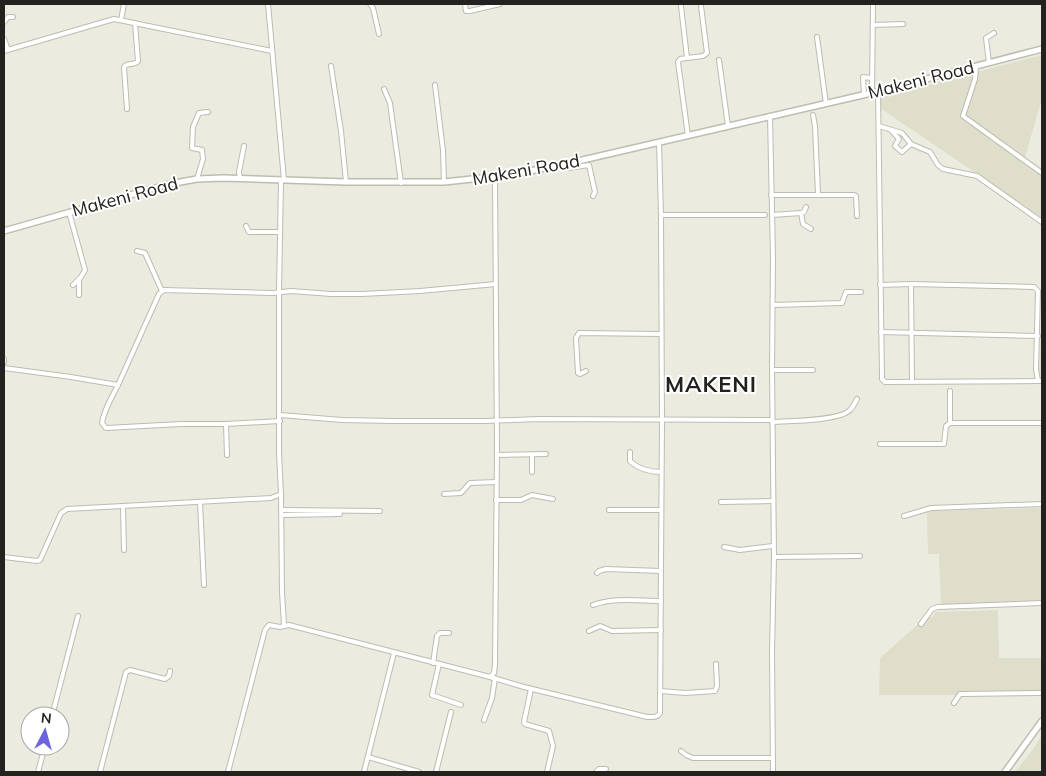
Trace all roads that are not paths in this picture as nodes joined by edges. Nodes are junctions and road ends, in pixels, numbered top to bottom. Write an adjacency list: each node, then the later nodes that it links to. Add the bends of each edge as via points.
1 (124, 4): 10 (street)
2 (268, 4): 21 (street)
3 (370, 4): 16 (street)
4 (465, 4): 5 (street, via 466,11)
5 (500, 4)
6 (873, 4): 14 (street)
7 (681, 6): 22 (street)
8 (701, 6): 22 (street, via 707,53)
9 (13, 17): 11 (street)
10 (121, 20): 12 (street); 20 (street, via 114,19)
11 (4, 22)
12 (135, 23): 21 (street); 34 (street, via 138,62 124,67)
13 (903, 24): 14 (street)
14 (873, 25): 27 (street)
15 (994, 33): 24 (street, via 986,38)
16 (379, 34)
17 (817, 37): 33 (street)
18 (4, 39): 20 (street)
19 (1042, 49): 24 (main road, Makeni Road)
20 (6, 50)
21 (272, 51): 50 (street)
22 (686, 58): 41 (street, via 678,62)
23 (719, 60): 38 (street)
24 (989, 63): 26 (main road, Makeni Road)
25 (331, 66): 51 (street)
26 (976, 67): 30 (main road, Makeni Road); 46 (street, via 963,116)
27 (872, 78): 31 (street); 32 (street, via 862,78)
28 (435, 85): 52 (street)
29 (384, 89): 53 (street, via 390,103)
30 (878, 91): 31 (main road, Makeni Road); 39 (street)
31 (872, 93): 32 (main road, Makeni Road)
32 (864, 94): 33 (main road, Makeni Road)
33 (826, 104): 37 (main road, Makeni Road)
34 (127, 109)
35 (208, 112): 48 (street, via 200,113 192,127 192,148 202,150 203,154)
36 (813, 115): 54 (street)
37 (770, 116): 38 (main road, Makeni Road); 55 (street)
38 (728, 126): 41 (main road, Makeni Road)
39 (879, 126): 40 (street); 74 (street)
40 (889, 129): 43 (street, via 899,132); 43 (street, via 897,136 899,140 895,145 902,152)
41 (688, 136): 42 (main road, Makeni Road)
42 (659, 142): 45 (main road, Makeni Road); 60 (street)
43 (911, 144): 64 (street, via 930,152 943,169 977,176)
44 (244, 146): 49 (street)
45 (568, 164): 47 (main road, Makeni Road); 56 (street, via 568,168 589,165)
46 (1042, 173)
47 (495, 177): 52 (main road, Makeni Road); 71 (street)
48 (197, 179): 49 (main road, Makeni Road); 58 (main road, Makeni Road)
49 (240, 179): 50 (main road, Makeni Road)
50 (283, 180): 51 (main road, Makeni Road); 68 (street)
51 (346, 182): 53 (main road, Makeni Road)
52 (444, 182): 53 (main road, Makeni Road)
53 (401, 183)
54 (818, 194): 55 (street); 63 (street, via 855,195)
55 (771, 195): 62 (street)
56 (593, 196)
57 (806, 207): 59 (street)
58 (69, 212): 67 (main road, Makeni Road); 70 (street, via 85,268)
59 (801, 213): 62 (street); 66 (street, via 803,224)
60 (662, 215): 61 (street); 82 (street)
61 (765, 215)
62 (772, 215): 79 (street)
63 (856, 216)
64 (1042, 222)
65 (246, 226): 68 (street, via 250,232)
66 (811, 229)
67 (4, 231)
68 (280, 232): 76 (street)
69 (137, 252): 75 (street, via 145,253)
70 (78, 280): 73 (street); 78 (street)
71 (496, 284): 76 (street, via 362,294); 96 (street)
72 (911, 284): 74 (street); 81 (street); 83 (street, via 1034,287 1038,291)
73 (73, 285)
74 (880, 285): 80 (street)
75 (162, 291): 76 (street); 90 (street)
76 (279, 292): 93 (street)
77 (861, 292): 79 (street, via 846,292 842,303)
78 (79, 295)
79 (773, 305): 85 (street)
80 (881, 332): 81 (street); 89 (street, via 882,379 885,382)
81 (912, 333): 83 (street); 89 (street)
82 (661, 334): 87 (street, via 578,333 578,373); 94 (street)
83 (1038, 336): 88 (street, via 1036,369)
84 (4, 368): 90 (street)
85 (772, 370): 86 (street); 97 (street)
86 (812, 370)
87 (586, 371)
88 (1040, 381): 89 (street)
89 (912, 382)
90 (118, 386): 100 (street, via 103,416 102,423 106,428)
91 (950, 391): 98 (street)
92 (857, 400): 97 (street, via 844,414 816,420)
93 (280, 415): 95 (street); 96 (street, via 393,422)
94 (662, 420): 96 (street); 97 (street); 108 (street)
95 (280, 421): 100 (street); 110 (street)
96 (496, 421): 105 (street)
97 (772, 421): 114 (street)
98 (950, 423): 99 (street); 101 (street, via 946,426 944,444)
99 (1042, 423)
100 (226, 424): 104 (street)
101 (880, 444)
102 (630, 452): 108 (street, via 630,462 635,466)
103 (546, 454): 106 (street)
104 (226, 455)
105 (497, 455): 106 (street); 109 (street)
106 (532, 455): 107 (street)
107 (532, 472)
108 (662, 472): 120 (street)
109 (496, 482): 111 (street, via 470,483 461,493); 113 (street)
110 (281, 494): 115 (street, via 271,498); 122 (street)
111 (444, 494)
112 (553, 499): 113 (street, via 532,495 521,500)
113 (496, 500): 148 (street, via 495,665)
114 (773, 501): 116 (street); 125 (street)
115 (200, 502): 118 (street); 133 (street)
116 (721, 502)
117 (1042, 504): 124 (street, via 931,508)
118 (123, 507): 127 (street); 129 (street, via 66,509 61,513 40,560)
119 (609, 510): 120 (street)
120 (661, 510): 131 (street)
121 (380, 511): 122 (street)
122 (282, 513): 123 (street); 139 (street)
123 (345, 514)
124 (904, 516)
125 (773, 546): 126 (street, via 740,550); 130 (street)
126 (724, 548)
127 (124, 550)
128 (860, 556): 130 (street)
129 (4, 557)
130 (774, 557): 163 (street)
131 (661, 571): 132 (street, via 606,569); 134 (street)
132 (597, 573)
133 (204, 585)
134 (661, 601): 136 (street, via 623,600); 140 (street)
135 (1042, 603): 138 (street, via 938,607)
136 (593, 605)
137 (78, 616): 155 (street)
138 (921, 624)
139 (284, 625): 143 (street); 167 (street, via 268,626 265,630)
140 (661, 630): 141 (street, via 612,630 600,626); 151 (street)
141 (589, 631)
142 (449, 634): 144 (street, via 437,636)
143 (394, 653): 144 (street); 162 (street)
144 (433, 663): 145 (street)
145 (439, 664): 148 (street); 154 (street, via 432,695)
146 (716, 664): 151 (street, via 715,691 686,693)
147 (170, 671): 166 (street, via 165,679 130,670 126,672)
148 (490, 676): 149 (street)
149 (495, 678): 150 (street); 157 (street)
150 (531, 689): 151 (street, via 654,717 660,713); 171 (street, via 524,722 549,731 553,746)
151 (661, 690)
152 (1042, 693): 153 (street, via 960,694)
153 (954, 703)
154 (461, 705)
155 (55, 706)
156 (451, 712): 170 (street)
157 (484, 720)
158 (1042, 721): 174 (main road)
159 (1042, 727): 175 (main road)
160 (681, 751): 163 (street, via 694,758)
161 (42, 756): 165 (street)
162 (368, 757): 168 (street); 169 (street)
163 (773, 758): 173 (street)
164 (606, 768): 172 (street)
165 (38, 772)
166 (100, 772)
167 (228, 772)
168 (364, 772)
169 (419, 772)
170 (436, 772)
171 (546, 772)
172 (596, 772)
173 (773, 772)
174 (1004, 772)
175 (1009, 772)

